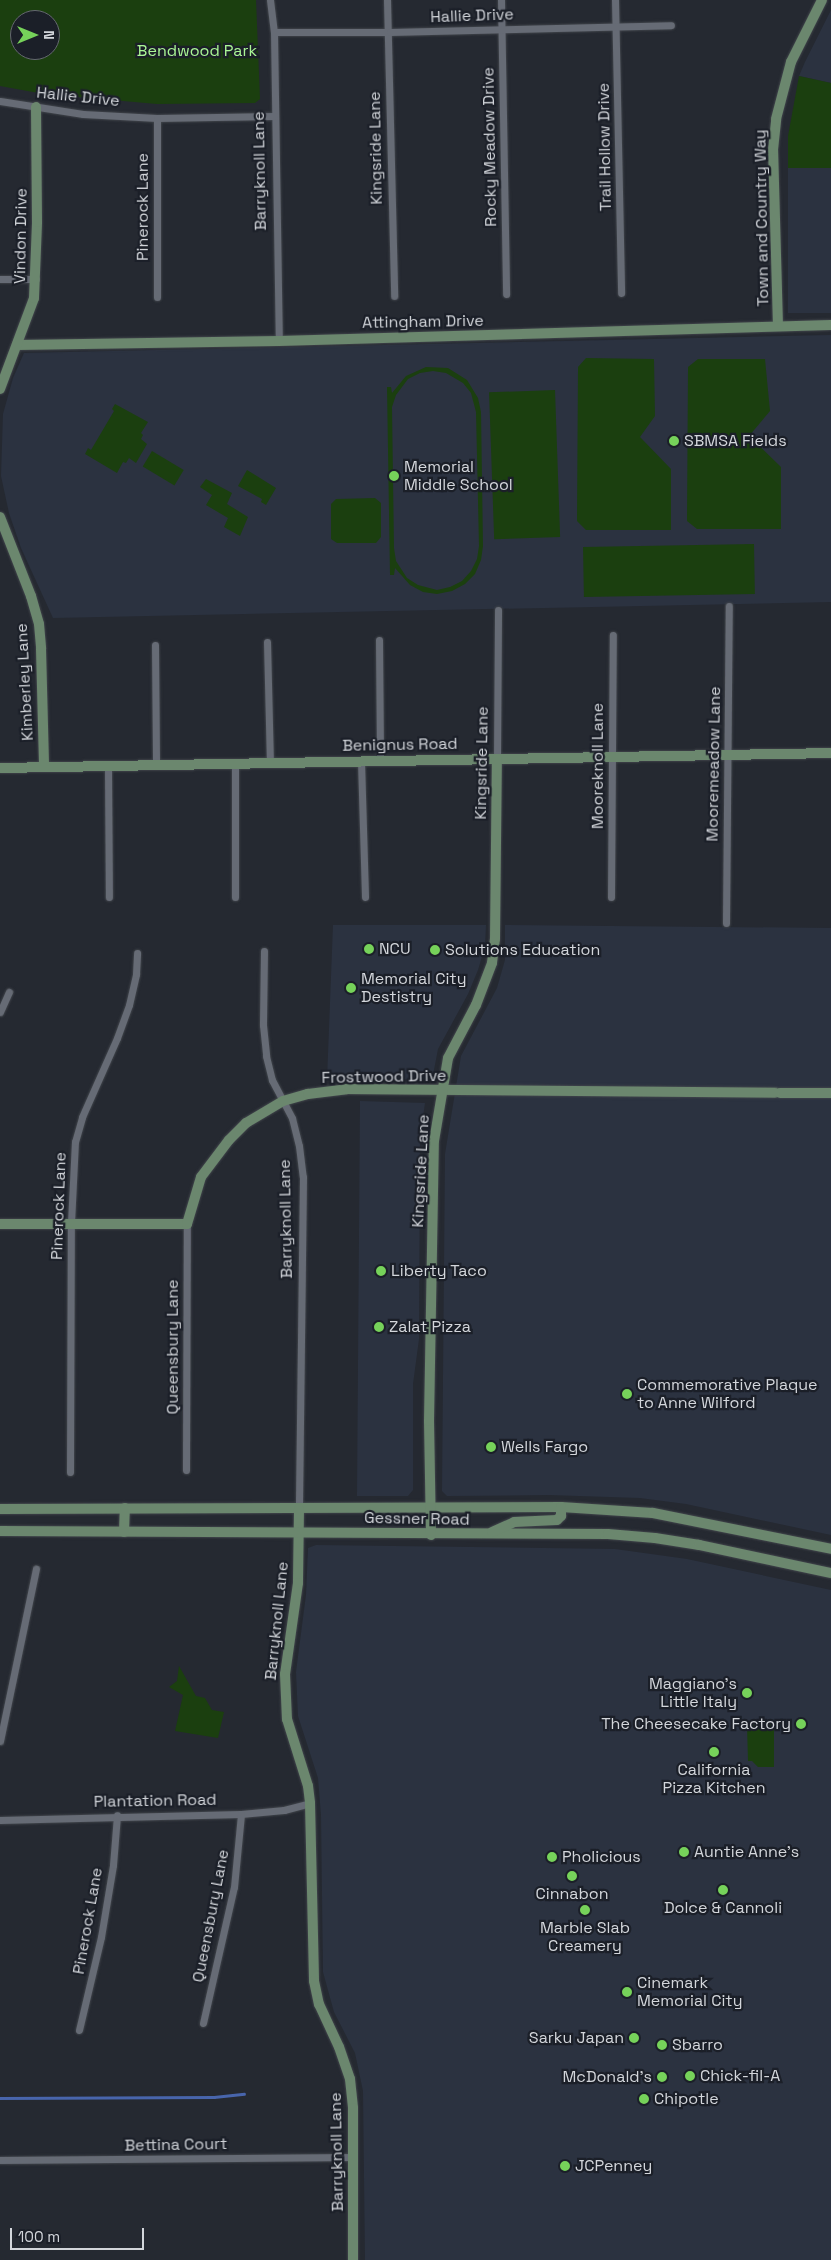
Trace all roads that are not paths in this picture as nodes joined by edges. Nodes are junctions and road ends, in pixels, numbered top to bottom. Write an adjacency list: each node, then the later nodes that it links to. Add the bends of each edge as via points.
1 (270, 0): 9 (street, Barryknoll Lane)
2 (387, 0): 10 (street, Kingsride Lane)
3 (501, 0): 8 (street, Rocky Meadow Drive)
4 (615, 0): 7 (street, Trail Hollow Drive)
5 (822, 0): 22 (street, Town and Country Way, via 791,62 776,120 773,150)
6 (671, 25): 7 (street, Hallie Drive)
7 (616, 26): 8 (street, Hallie Drive); 17 (street, Trail Hollow Drive)
8 (502, 28): 10 (street, Hallie Drive); 18 (street, Rocky Meadow Drive)
9 (274, 32): 10 (street, Hallie Drive); 13 (street, Barryknoll Lane)
10 (390, 32): 19 (street, Kingsride Lane)
11 (0, 101): 12 (street, Hallie Drive)
12 (36, 107): 14 (street, Hallie Drive, via 84,114); 16 (street, Vindon Drive)
13 (274, 116): 14 (street, Hallie Drive); 23 (street, Barryknoll Lane)
14 (157, 118): 20 (street, Pinerock Lane)
15 (0, 279): 16 (street)
16 (36, 279): 24 (street, Vindon Drive, via 34,298)
17 (621, 293)
18 (506, 294)
19 (394, 296)
20 (157, 297)
21 (831, 325): 22 (street, Attingham Drive)
22 (778, 326): 23 (street, Attingham Drive)
23 (279, 341): 24 (street, Attingham Drive)
24 (17, 345): 25 (street, Vindon Drive)
25 (0, 389)
26 (0, 518): 43 (street, Kimberley Lane, via 32,596 39,624)
27 (729, 606): 34 (street, Mooremeadow Lane)
28 (498, 610): 36 (street, Kingsride Lane)
29 (613, 634): 35 (street, Mooreknoll Lane)
30 (379, 640): 38 (street)
31 (267, 642): 40 (street)
32 (155, 645): 41 (street)
33 (831, 753): 34 (street, Benignus Road)
34 (728, 755): 35 (street, Benignus Road); 49 (street, Mooremeadow Lane)
35 (612, 757): 36 (street, Benignus Road); 48 (street, Mooreknoll Lane)
36 (497, 759): 38 (street, Benignus Road); 54 (street, Kingsride Lane, via 492,963 476,1005 448,1058)
37 (361, 761): 38 (street, Benignus Road); 40 (street, Benignus Road); 47 (street)
38 (380, 761)
39 (235, 763): 40 (street, Benignus Road); 41 (street, Benignus Road); 46 (street)
40 (270, 763)
41 (156, 765): 42 (street, Benignus Road)
42 (108, 766): 43 (street, Benignus Road); 45 (street)
43 (44, 767): 44 (street, Benignus Road)
44 (0, 768)
45 (109, 897)
46 (235, 897)
47 (364, 897)
48 (611, 898)
49 (726, 923)
50 (264, 951): 56 (street, Barryknoll Lane, via 266,1056 272,1080)
51 (137, 953): 57 (street, Pinerock Lane, via 129,1005 82,1117 75,1142)
52 (9, 992): 53 (street)
53 (0, 1012)
54 (442, 1090): 55 (street, Frostwood Drive); 56 (street, Frostwood Drive, via 347,1089); 64 (street, Kingsride Lane, via 433,1165)
55 (831, 1093)
56 (283, 1101): 59 (street, Frostwood Drive, via 246,1124 214,1158 201,1177); 66 (street, Barryknoll Lane, via 292,1118 303,1177)
57 (71, 1223): 58 (street); 59 (street); 61 (street, Pinerock Lane)
58 (0, 1224)
59 (187, 1224): 60 (street, Queensbury Lane)
60 (186, 1470)
61 (70, 1472)
62 (560, 1507): 64 (street, Gessner Road); 70 (street, via 557,1520 514,1522); 72 (street, Gessner Road, via 653,1513)
63 (125, 1508): 65 (street, Gessner Road); 66 (street, Gessner Road); 68 (street)
64 (429, 1508): 66 (street, Gessner Road); 71 (street, Kingsride Lane)
65 (0, 1509)
66 (299, 1509): 69 (street, Barryknoll Lane)
67 (0, 1531): 68 (street, Gessner Road)
68 (124, 1532): 69 (street, Gessner Road)
69 (299, 1533): 71 (street, Gessner Road); 76 (street, Barryknoll Lane, via 298,1583 284,1681 287,1719 308,1786)
70 (486, 1534): 71 (street, Gessner Road); 74 (street, Gessner Road, via 608,1534 655,1538)
71 (430, 1535)
72 (831, 1549)
73 (36, 1569): 75 (street)
74 (831, 1573)
75 (0, 1741)
76 (310, 1803): 77 (street, Plantation Road, via 284,1810); 82 (street, Barryknoll Lane, via 314,1981 319,2004 350,2080)
77 (241, 1814): 78 (street, Plantation Road); 80 (street, Queensbury Lane, via 234,1887)
78 (117, 1815): 79 (street, Plantation Road); 81 (street, Pinerock Lane, via 101,1936)
79 (0, 1820)
80 (203, 2023)
81 (79, 2030)
82 (353, 2157): 83 (street, Bettina Court); 84 (street, Barryknoll Lane)
83 (0, 2160)
84 (353, 2260)

